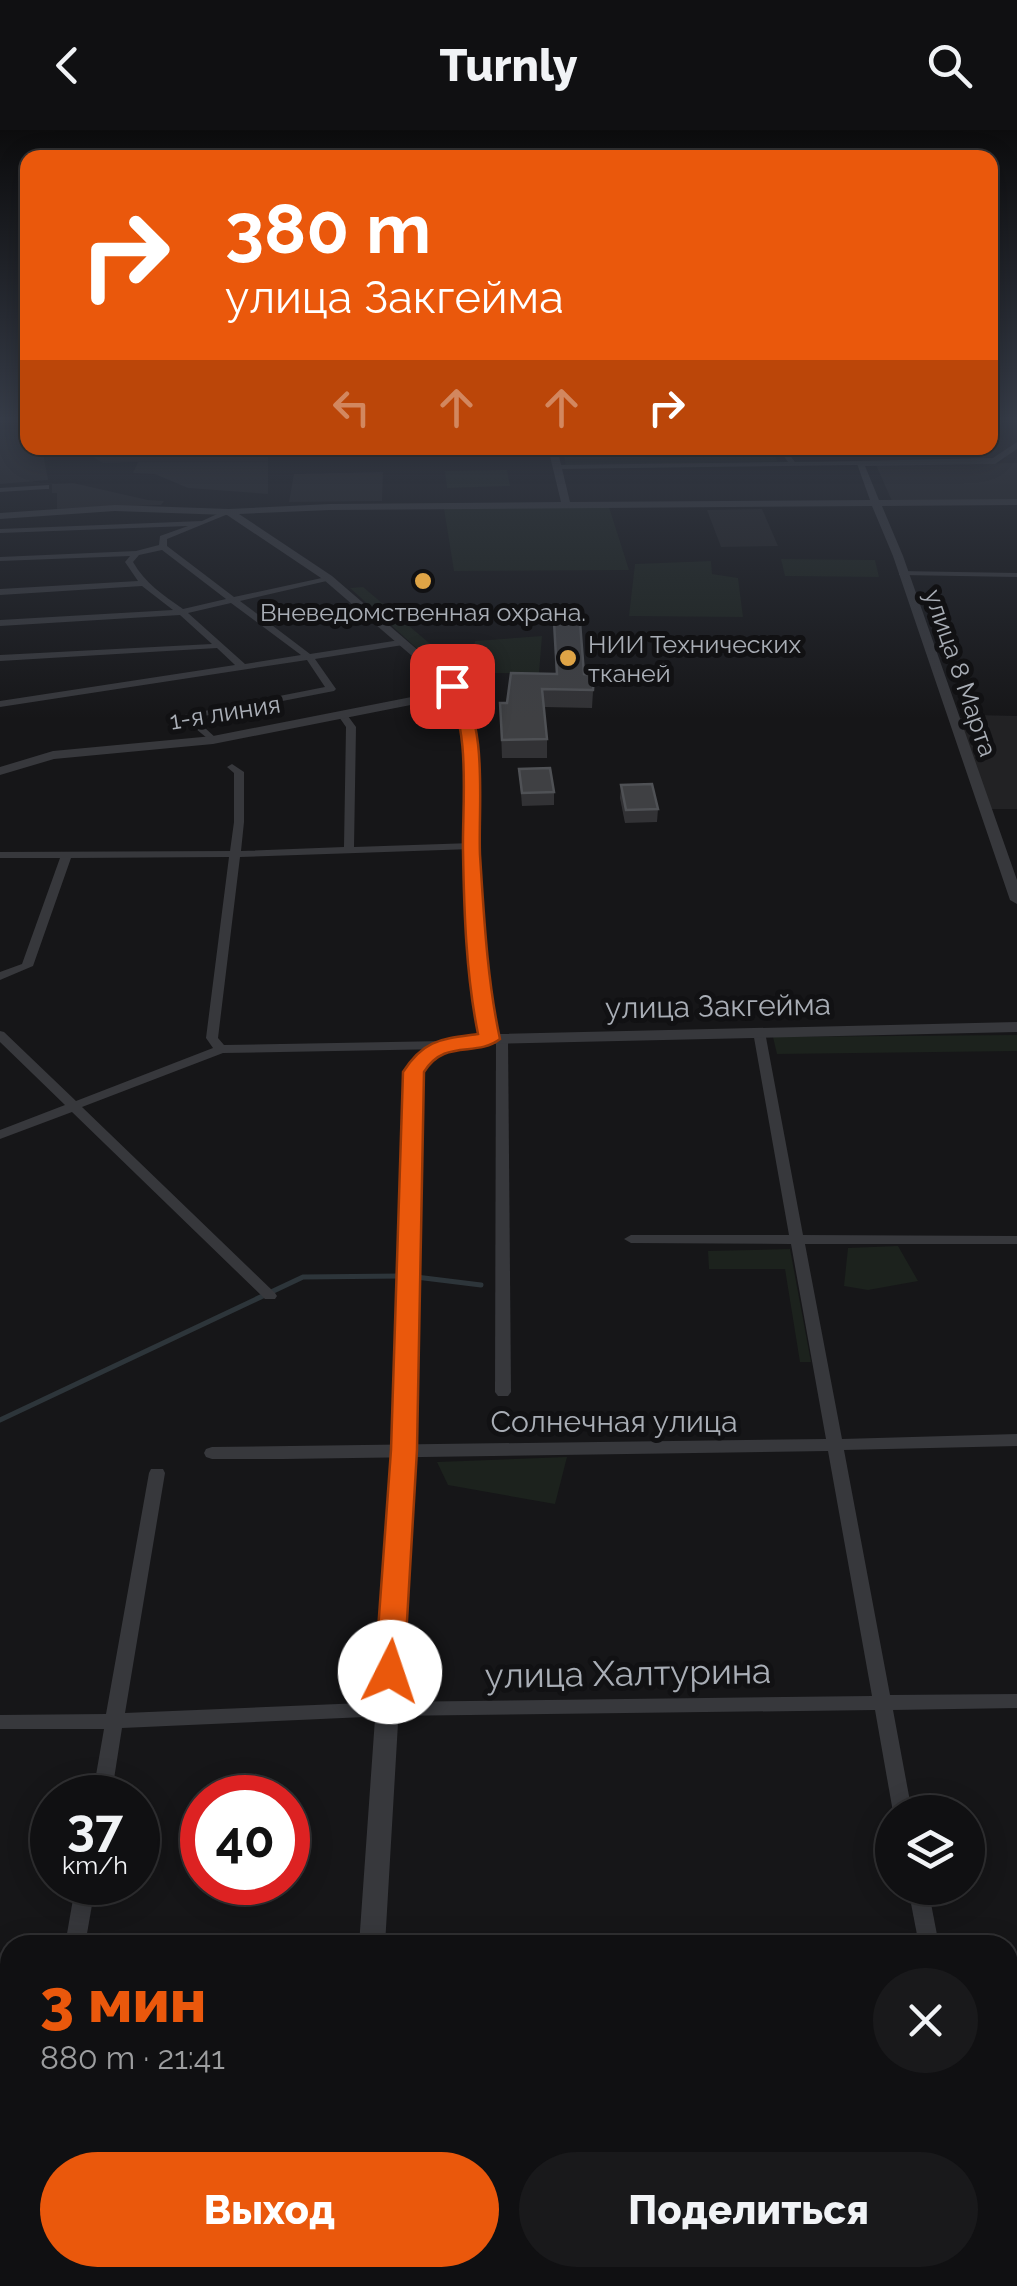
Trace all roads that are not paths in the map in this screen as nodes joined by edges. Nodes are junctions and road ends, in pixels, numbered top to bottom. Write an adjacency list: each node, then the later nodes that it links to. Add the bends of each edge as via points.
1 (216, 518): 4 (street)
2 (237, 518): 11 (street)
3 (883, 518): 9 (street, улица 8 Марта)
4 (203, 523): 5 (street); 6 (street, via 163,538)
5 (0, 531)
6 (163, 547): 7 (street); 14 (street)
7 (136, 553): 8 (street); 12 (street, via 130,562)
8 (0, 559)
9 (902, 572): 10 (street); 33 (street, улица 8 Марта)
10 (1017, 575)
11 (328, 578): 14 (street); 17 (street)
12 (148, 583): 13 (street); 15 (street)
13 (0, 592)
14 (238, 600): 15 (street); 20 (street)
15 (180, 612): 16 (street); 18 (street)
16 (0, 623)
17 (400, 643): 20 (street); 22 (street)
18 (216, 646): 19 (street); 21 (street)
19 (0, 658)
20 (310, 658): 21 (street); 25 (street, via 331,689 186,717)
21 (244, 668): 23 (street)
22 (457, 692): 24 (street, 1-я линия); 28 (street, via 472,765)
23 (0, 704)
24 (342, 714): 25 (street, 1-я линия); 29 (street, via 351,727)
25 (214, 740): 27 (street, 1-я линия, via 52,755)
26 (232, 767): 31 (street, via 241,786)
27 (0, 772)
28 (472, 846): 29 (street); 38 (street, via 481,1000)
29 (349, 851): 31 (street)
30 (68, 854): 31 (street); 32 (street); 34 (street, via 28,966)
31 (233, 854): 40 (street, via 212,1038)
32 (0, 855)
33 (1017, 900)
34 (0, 976)
35 (1017, 1028): 36 (street, улица Закгейма)
36 (759, 1032): 38 (street, улица Закгейма); 44 (street)
37 (0, 1035): 41 (street)
38 (496, 1038): 39 (street, улица Закгейма); 47 (street)
39 (444, 1045): 40 (street); 50 (street, улица Закгейма, via 424,1056 414,1072)
40 (221, 1049): 41 (street)
41 (72, 1106): 42 (street); 46 (street)
42 (0, 1135)
43 (631, 1239): 44 (street)
44 (797, 1240): 45 (street); 49 (street)
45 (1017, 1240)
46 (270, 1296)
47 (503, 1392)
48 (1017, 1440): 49 (street, Солнечная улица)
49 (833, 1448): 50 (street, Солнечная улица); 54 (street)
50 (404, 1450): 51 (street, Солнечная улица); 55 (street)
51 (212, 1453)
52 (157, 1473): 56 (street)
53 (1017, 1701): 54 (street, улица Халтурина)
54 (882, 1702): 55 (street, улица Халтурина); 59 (street)
55 (387, 1709): 56 (street, улица Халтурина); 63 (street)
56 (114, 1721): 57 (street, улица Халтурина); 58 (street)
57 (0, 1722)
58 (104, 1775)
59 (900, 1795)
60 (82, 1905): 62 (street)
61 (921, 1905): 64 (street)
62 (77, 1935)
63 (373, 1935)
64 (927, 1935)

